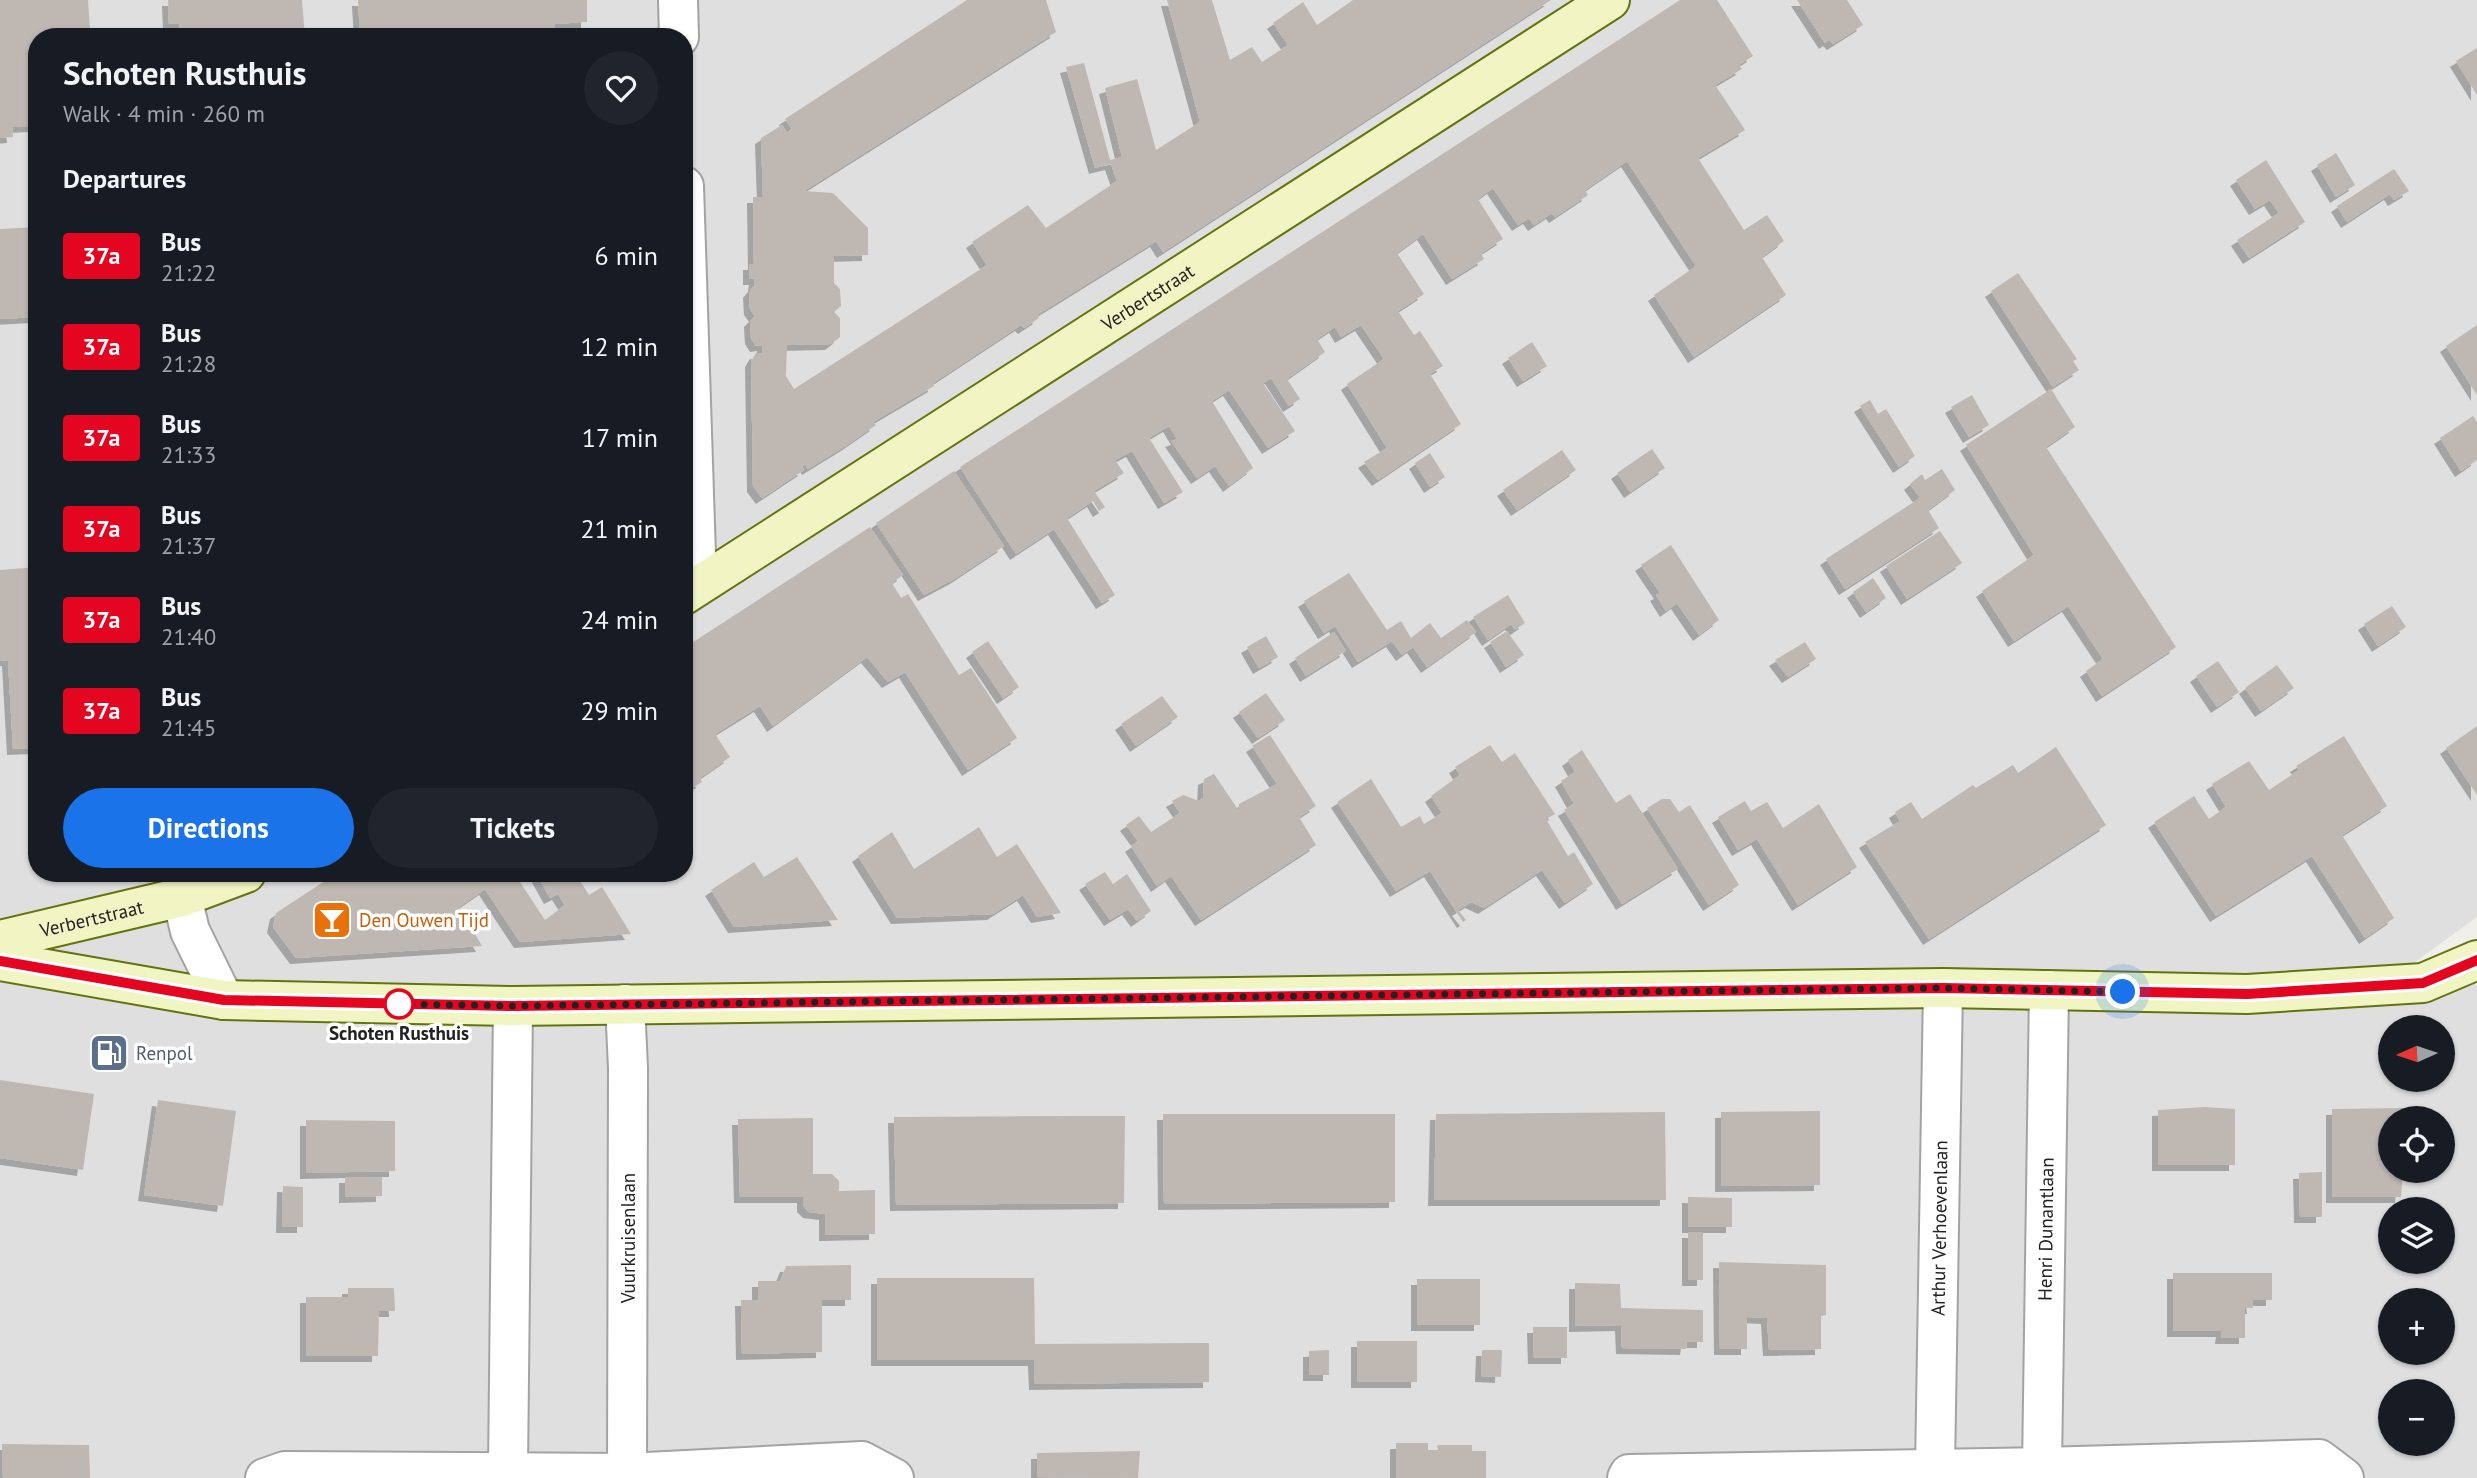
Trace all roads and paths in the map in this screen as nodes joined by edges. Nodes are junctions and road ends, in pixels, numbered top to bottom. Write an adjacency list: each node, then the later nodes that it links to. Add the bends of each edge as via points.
1 (678, 0): 3 (street)
2 (1610, 0): 4 (street, Verbertstraat)
3 (679, 28)
4 (693, 590)
5 (222, 882): 6 (street, Verbertstraat)
6 (182, 897): 7 (street, Verbertstraat); 12 (street, via 190,930)
7 (0, 940)
8 (2477, 960): 11 (street, Verbertstraat, via 2423,983 2247,994)
9 (0, 961): 12 (street, Verbertstraat)
10 (1943, 988): 11 (street, Verbertstraat); 13 (street, Verbertstraat); 16 (street, Arthur Verhoevenlaan)
11 (2049, 990): 15 (street, Henri Dunantlaan)
12 (224, 1000): 14 (street, Verbertstraat)
13 (625, 1004): 14 (street, Verbertstraat); 18 (street, Vuurkruisenlaan)
14 (513, 1006): 17 (street)
15 (2042, 1467): 16 (street); 22 (street, via 2319,1459)
16 (1935, 1468): 19 (street)
17 (508, 1470): 18 (street); 20 (street, via 285,1471)
18 (627, 1473): 21 (street, via 862,1461)
19 (1628, 1476)
20 (265, 1478)
21 (894, 1478)
22 (2344, 1478)

